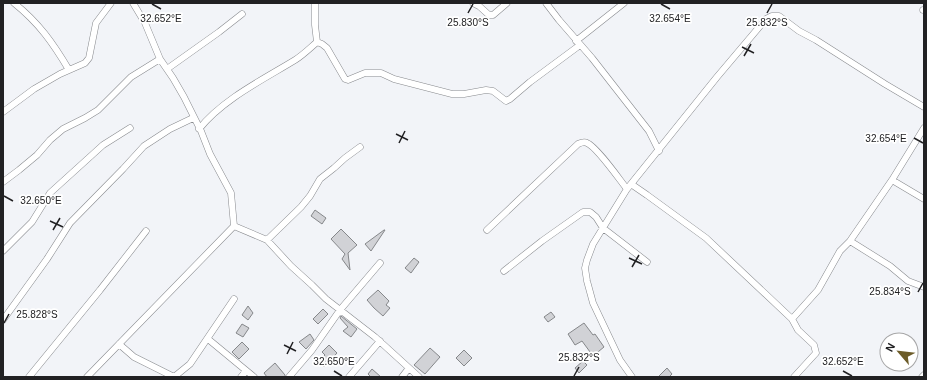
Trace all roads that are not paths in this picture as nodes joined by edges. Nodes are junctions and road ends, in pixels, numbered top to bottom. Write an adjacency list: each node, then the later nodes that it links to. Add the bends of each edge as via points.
1 (14, 3): 14 (street, via 50,40)
2 (111, 3): 14 (street, via 96,23 87,61)
3 (132, 3): 12 (street, via 145,23)
4 (315, 3): 10 (street)
5 (473, 3): 6 (street, via 489,15 493,15)
6 (507, 3)
7 (546, 3): 11 (street)
8 (624, 3): 11 (street)
9 (242, 14): 13 (street)
10 (317, 42): 11 (street, via 327,48 348,80 365,73 381,73 452,94 493,91 506,101); 20 (street, via 296,59 272,72 222,107 209,117)
11 (578, 43): 22 (street, via 628,104)
12 (160, 59): 13 (street); 24 (street, via 131,77 98,110 50,140 37,155)
13 (167, 69): 17 (street)
14 (69, 70): 16 (street, via 34,89)
15 (924, 107): 22 (street, via 798,31 779,16 772,16 755,31)
16 (3, 112)
17 (193, 118): 20 (street); 41 (street, via 144,146 70,224)
18 (130, 128): 33 (street, via 103,145 50,193 32,222)
19 (924, 128): 23 (street)
20 (200, 129): 27 (street, via 231,193)
21 (360, 146): 31 (street, via 320,179 301,207)
22 (659, 150): 25 (street)
23 (892, 180): 26 (street); 32 (street)
24 (3, 182)
25 (629, 187): 28 (street); 29 (street, via 602,157 587,143 582,142); 40 (street, via 647,194 706,238)
26 (924, 199)
27 (234, 226): 31 (street); 44 (street)
28 (603, 228): 34 (street); 36 (street, via 590,212 583,212); 55 (street, via 587,260 587,281 596,310 620,360)
29 (487, 230)
30 (146, 231): 47 (street)
31 (267, 240): 39 (street, via 290,266)
32 (850, 241): 37 (street, via 890,266 908,281); 40 (street, via 840,251 818,290)
33 (3, 251)
34 (647, 262)
35 (380, 263): 39 (street)
36 (504, 271)
37 (924, 287)
38 (234, 299): 42 (street)
39 (340, 310): 43 (street); 51 (street)
40 (792, 319): 56 (street, via 798,330 814,345 816,354)
41 (3, 320)
42 (208, 339): 44 (street, via 190,364 174,377 134,357); 46 (street)
43 (380, 341): 45 (street); 52 (street)
44 (119, 344): 48 (street)
45 (409, 368): 53 (street); 54 (street)
46 (246, 371): 49 (street); 50 (street)
47 (29, 377)
48 (87, 377)
49 (241, 377)
50 (254, 377)
51 (289, 377)
52 (349, 377)
53 (402, 377)
54 (419, 377)
55 (632, 377)
56 (794, 377)

